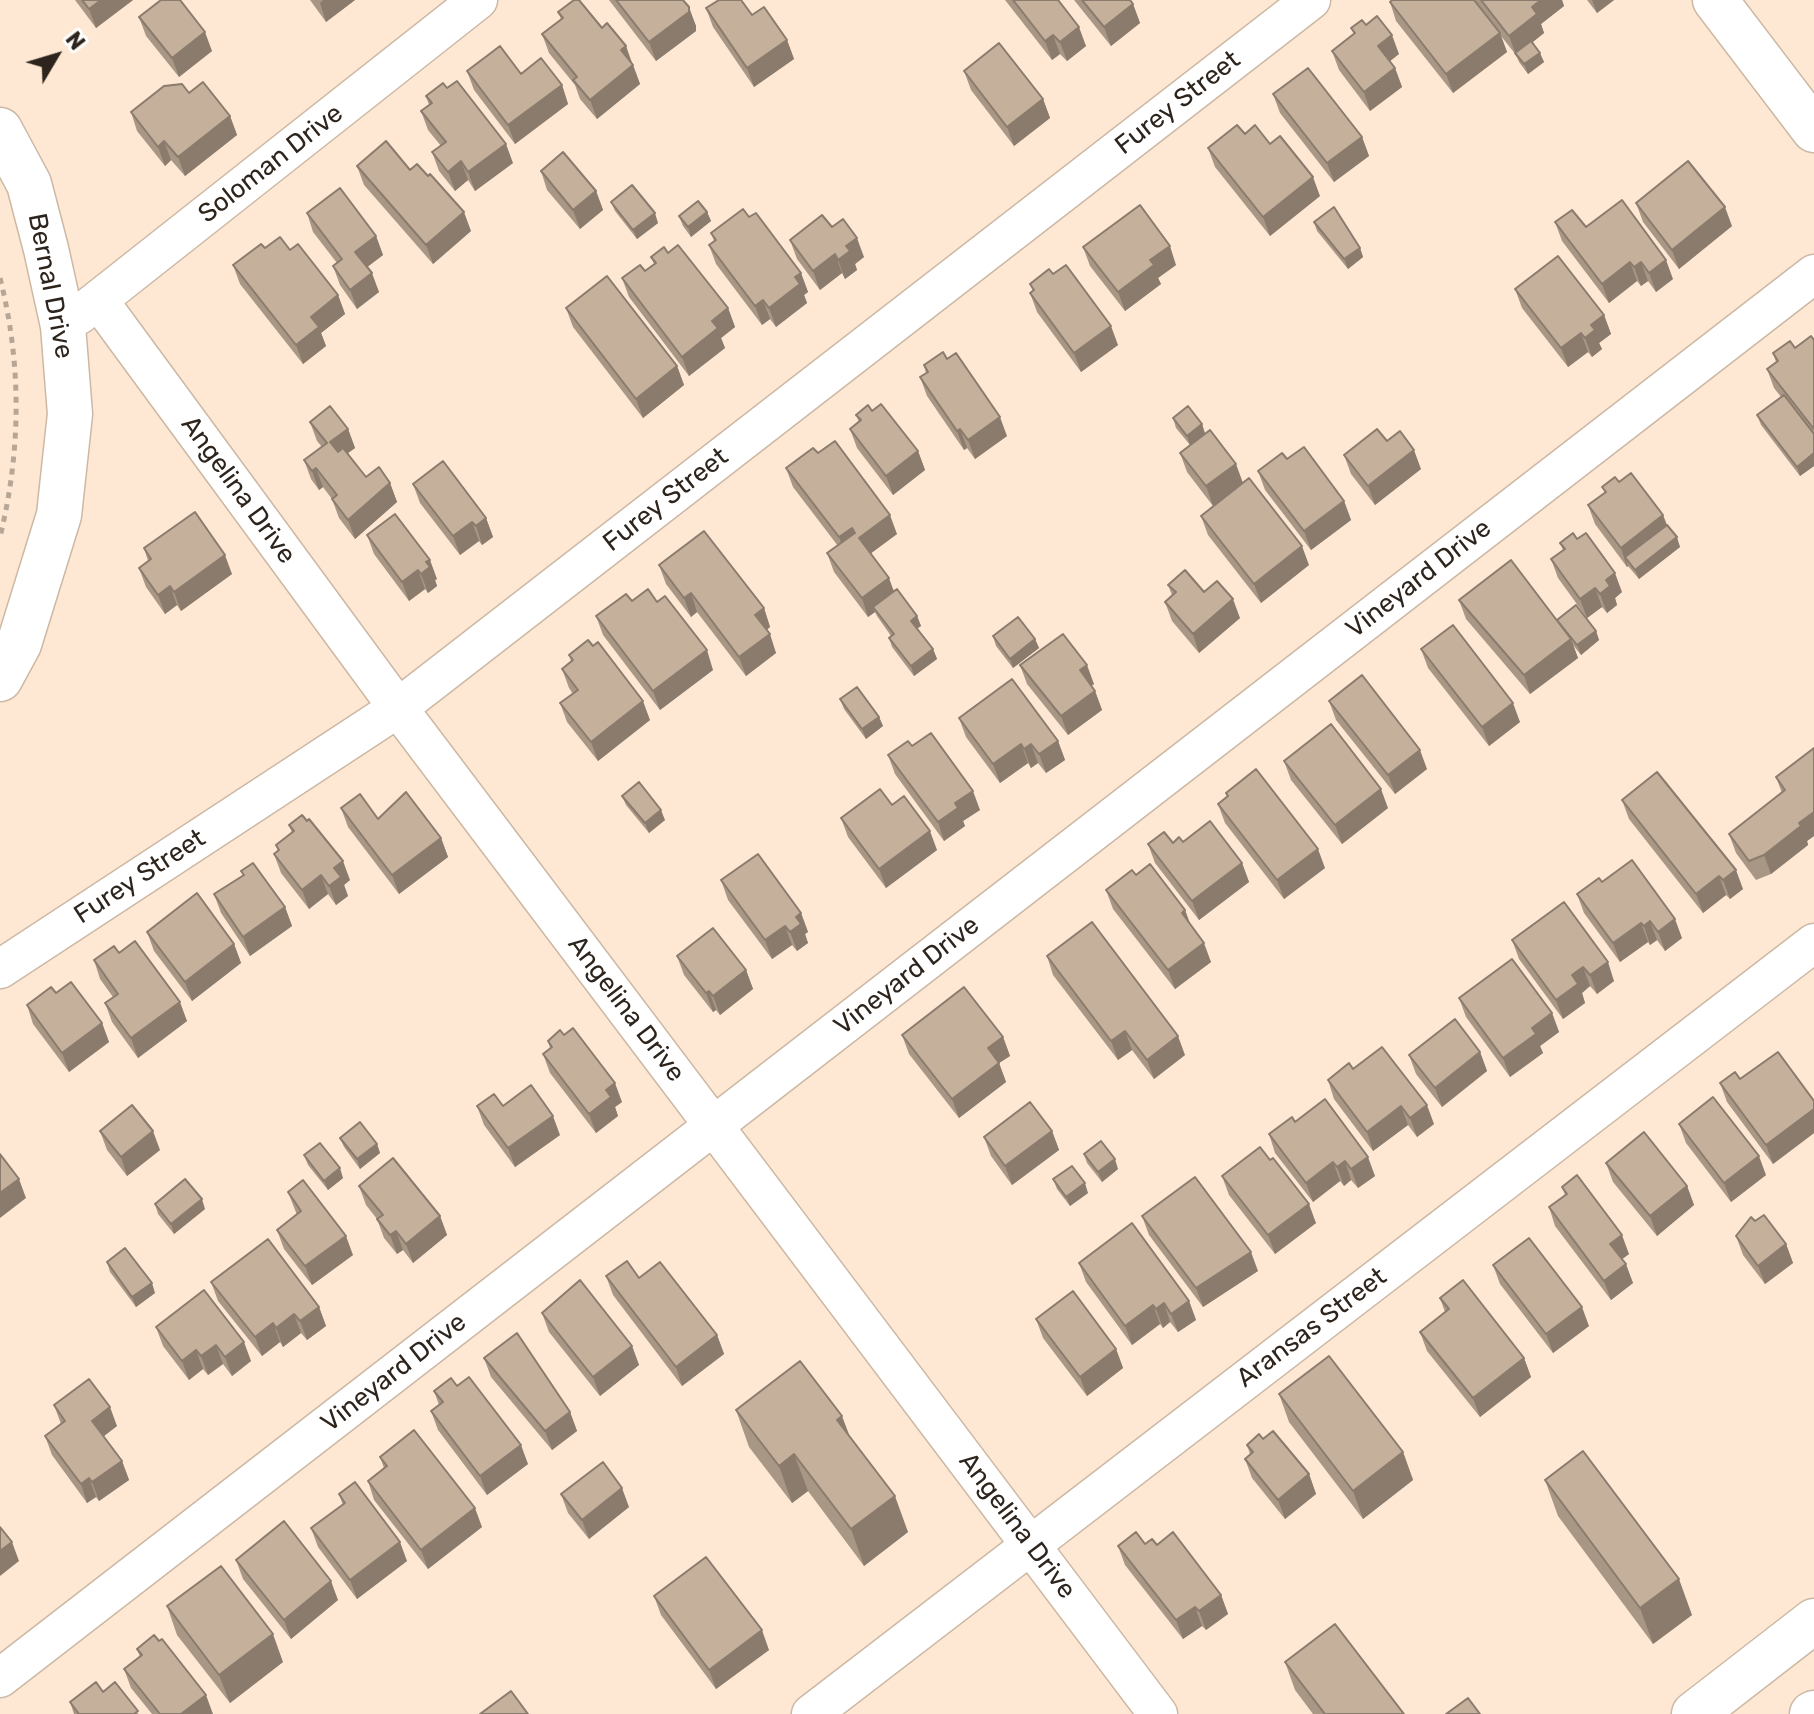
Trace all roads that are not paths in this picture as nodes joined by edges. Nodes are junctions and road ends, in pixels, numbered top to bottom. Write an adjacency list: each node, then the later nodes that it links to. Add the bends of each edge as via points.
1 (478, 0): 7 (street, Soloman Drive)
2 (1311, 0): 10 (street, Furey Street)
3 (1715, 0): 5 (street)
4 (0, 130): 8 (street, Bernal Drive, via 29,184)
5 (1814, 130)
6 (1814, 274): 13 (street, Vineyard Drive)
7 (99, 301): 8 (street, Soloman Drive); 10 (street, Angelina Drive)
8 (63, 326): 9 (street, Bernal Drive, via 70,414 59,515 19,644)
9 (0, 679)
10 (398, 708): 12 (street, Furey Street); 13 (street, Angelina Drive)
11 (1814, 943): 14 (street, Aransas Street)
12 (0, 969)
13 (714, 1125): 14 (street, Angelina Drive); 16 (street, Vineyard Drive)
14 (1030, 1544): 17 (street, Aransas Street); 18 (street, Angelina Drive)
15 (1814, 1621): 19 (street)
16 (0, 1678)
17 (811, 1714)
18 (1158, 1714)
19 (1694, 1714)

